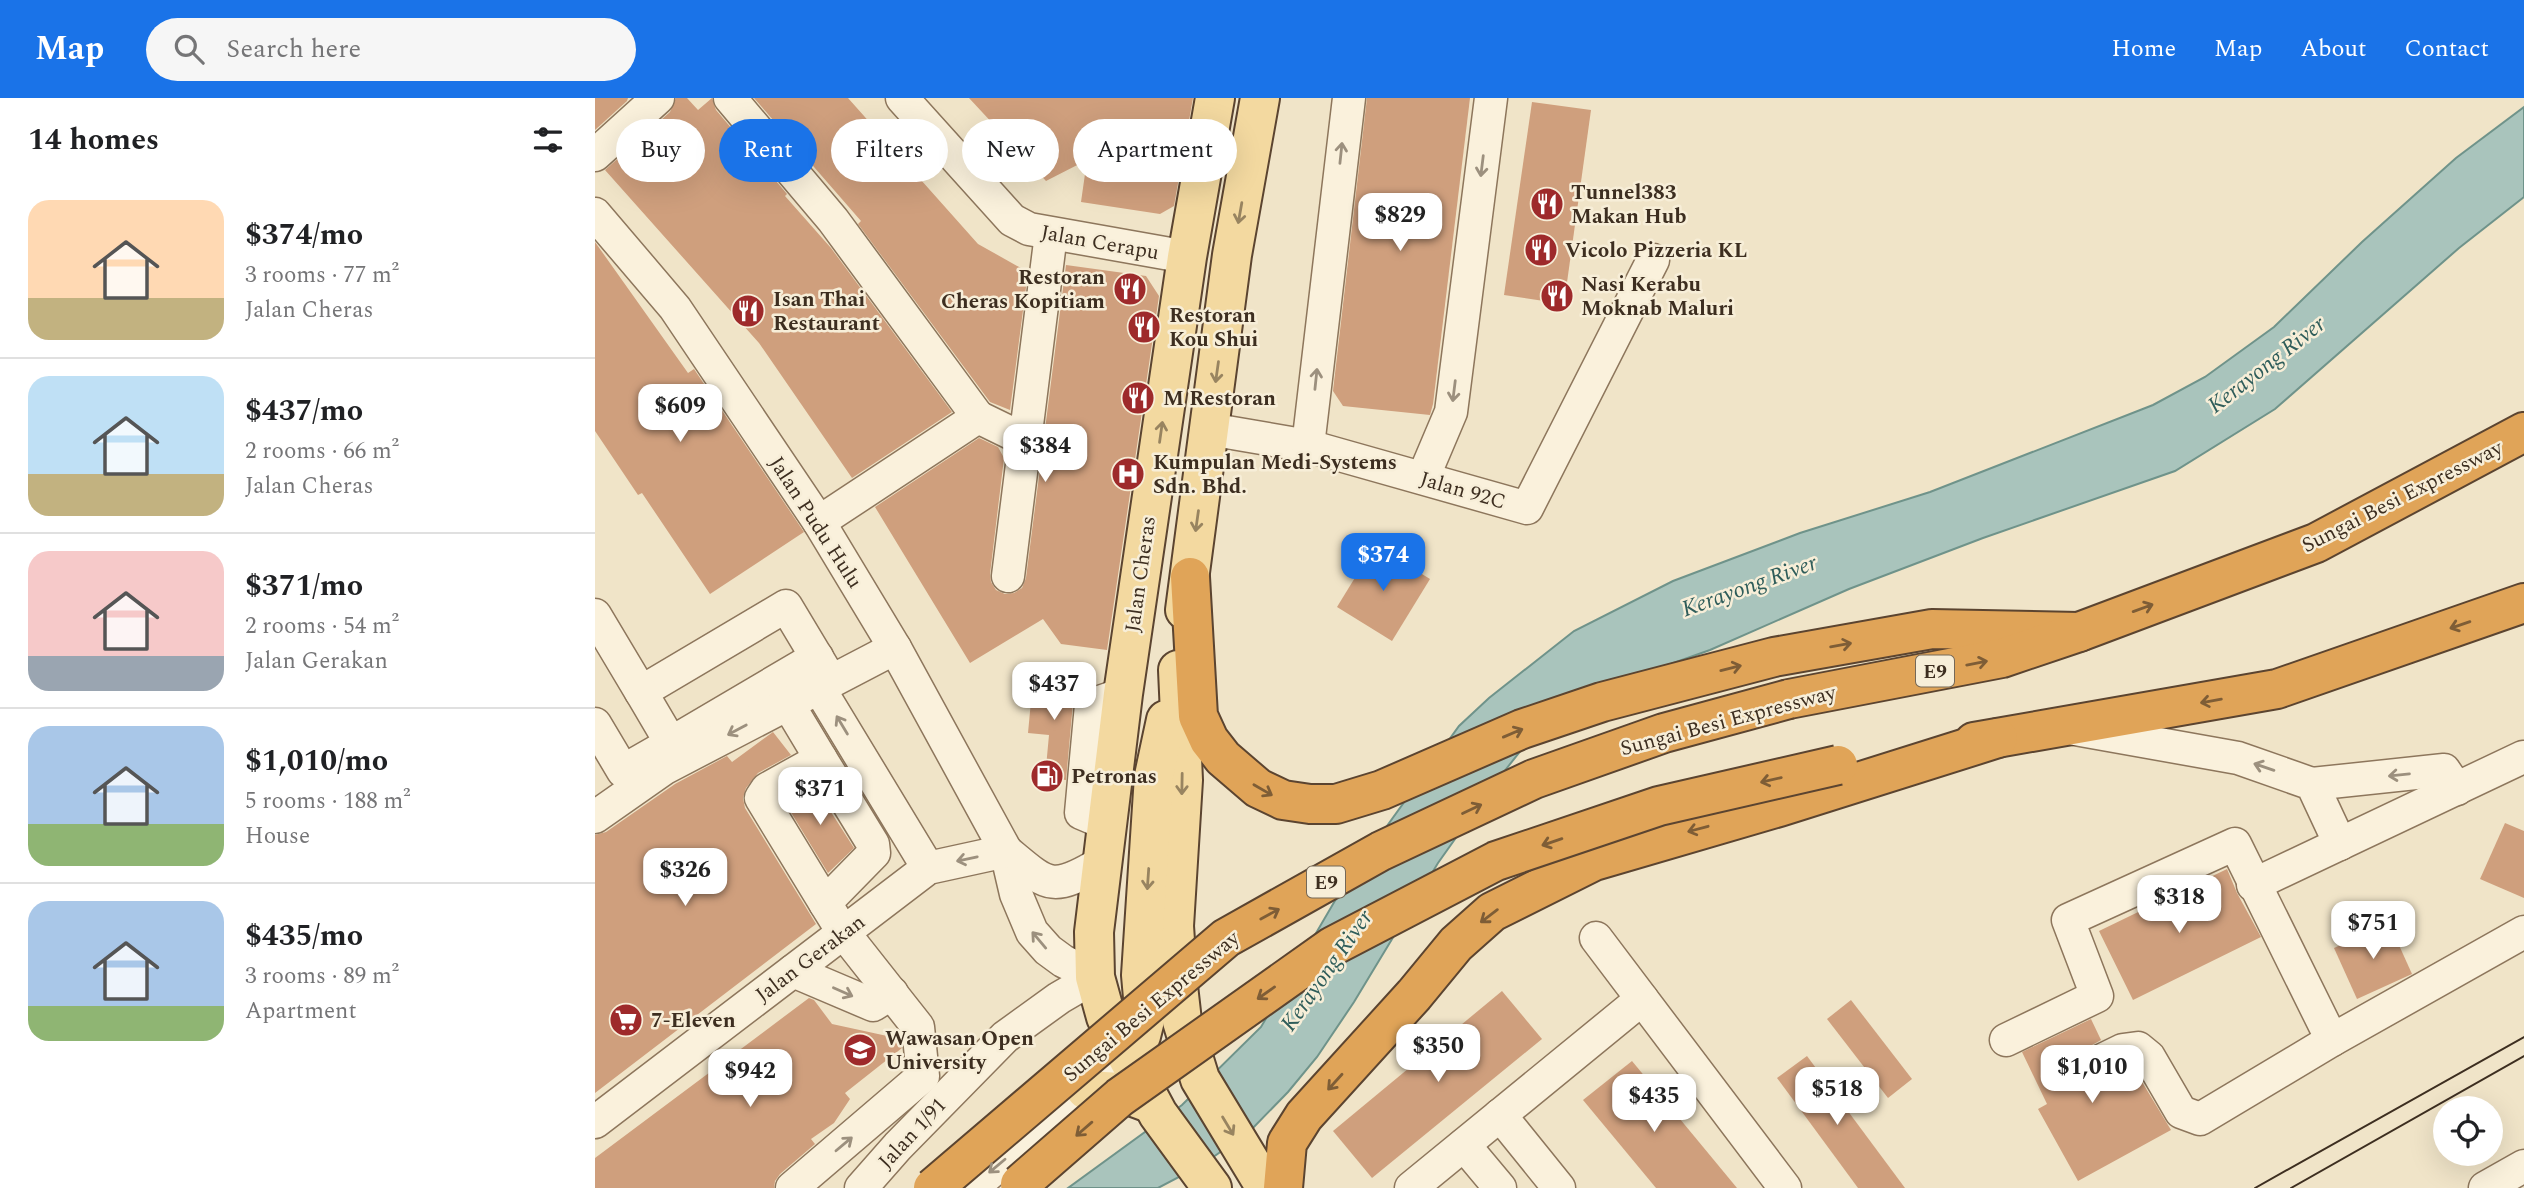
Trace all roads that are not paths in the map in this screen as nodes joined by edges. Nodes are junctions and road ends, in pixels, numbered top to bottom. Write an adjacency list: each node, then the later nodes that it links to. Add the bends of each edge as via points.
1 (659, 98): 8 (street)
2 (730, 98): 13 (street, via 833,220)
3 (902, 98): 10 (street, Jalan Cerapu, via 1011,220)
4 (1215, 98): 11 (main road, Jalan Cheras)
5 (1260, 98): 14 (main road, one-way to 14, via 1232,255)
6 (1491, 98): 18 (street, one-way to 18, via 1451,412)
7 (1341, 99): 17 (street, one-way to 7)
8 (595, 155)
9 (595, 214): 19 (street, Jalan Pudu Hulu, via 675,308)
10 (1051, 234): 11 (street, Jalan Cerapu); 16 (street)
11 (1187, 257): 41 (main road, Jalan Cheras, one-way to 11)
12 (1653, 260): 18 (street, Jalan 92C, via 1527,508)
13 (978, 417): 16 (street); 19 (street)
14 (1209, 429): 17 (street, Jalan 92C); 21 (main road, one-way to 21)
15 (2524, 432): 24 (highway, Sungai Besi Expressway / E9, one-way to 15, via 2316,543)
16 (1025, 440): 20 (street)
17 (1308, 446): 18 (street, Jalan 92C)
18 (1423, 478)
19 (819, 522): 25 (street, Jalan Pudu Hulu)
20 (1008, 576)
21 (1190, 577): 24 (highway, one-way to 24, via 1198,716 1209,740 1258,788 1283,800 1310,804 1336,804 1382,790 1523,729 1602,702 1774,657 1932,629); 26 (main road)
22 (2524, 603): 31 (highway, one-way to 31, via 2277,689)
23 (595, 615): 28 (street)
24 (2079, 632): 68 (highway, Sungai Besi Expressway / E9, one-way to 24, bridge, via 1226,938 1381,851 1534,779 1664,733 1789,699 2002,658)
25 (895, 648): 27 (street); 40 (street, Jalan Pudu Hulu)
26 (1178, 667): 49 (main road, one-way to 49, via 1154,776); 51 (main road, one-way to 51, via 1183,780 1174,926)
27 (823, 675): 28 (street, via 786,607); 29 (street); 33 (street); 42 (street, one-way to 27)
28 (641, 692): 33 (street)
29 (788, 704): 35 (street); 38 (street, one-way to 38, via 665,768)
30 (595, 724): 33 (street, via 623,771)
31 (2064, 727): 32 (highway); 36 (street, one-way to 31, via 2238,758)
32 (1998, 738): 64 (highway, one-way to 64, via 1594,861 1492,912 1456,944 1304,1116); 70 (highway, one-way to 70, bridge, via 1838,765 1659,806 1496,861 1333,946 1120,1097)
33 (671, 743)
34 (2524, 757): 37 (street)
35 (821, 759): 44 (street, via 873,844 874,853); 44 (street, via 767,789 761,798)
36 (2312, 784): 37 (street, one-way to 36, via 2444,770); 39 (street)
37 (2457, 789): 39 (street)
38 (595, 817)
39 (2340, 844): 43 (street)
40 (1006, 851): 41 (street, Jalan Pudu Hulu, via 1039,879 1059,884); 42 (street, Jalan Gerakan, one-way to 42); 50 (street, Jalan Pudu Hulu, one-way to 40, via 1063,961 1032,932 1016,894)
41 (1101, 863): 50 (main road, Jalan Cheras)
42 (928, 868): 45 (street, Jalan Gerakan)
43 (2253, 885): 54 (street, via 2235,844 2068,920 2097,996); 55 (street)
44 (825, 903): 45 (street)
45 (843, 932): 48 (street, Jalan Gerakan); 52 (street)
46 (2524, 932): 55 (street)
47 (1596, 938): 53 (street)
48 (793, 971): 52 (street, one-way to 52, via 873,1005); 61 (street, Jalan Gerakan)
49 (1141, 975): 50 (main road); 51 (main road); 56 (main road, via 1145,1020 1138,1042)
50 (1095, 977): 56 (main road, Jalan Cheras, via 1106,1017); 67 (street, Jalan 1/91, via 1005,1037)
51 (1178, 986): 64 (main road, one-way to 64, via 1182,1021 1200,1079)
52 (892, 993): 66 (street, one-way to 52, via 923,1076 918,1027)
53 (1642, 999): 60 (street); 74 (street)
54 (2006, 1040)
55 (2332, 1040): 57 (street, via 2200,1119 2181,1112 2149,1057 2138,1048 2123,1050)
56 (1127, 1056): 58 (street); 59 (main road, Jalan Cheras)
57 (2084, 1069)
58 (1086, 1090): 59 (main road, via 1120,1092); 69 (street, one-way to 69)
59 (1155, 1109): 65 (main road, Jalan Cheras)
60 (1500, 1115): 62 (street); 73 (street)
61 (595, 1122)
62 (1464, 1145): 71 (street); 72 (street)
63 (2524, 1166): 75 (street)
64 (1269, 1184)
65 (1211, 1186)
66 (792, 1188)
67 (862, 1188)
68 (933, 1188)
69 (972, 1188)
70 (1015, 1188)
71 (1412, 1188)
72 (1500, 1188)
73 (1559, 1188)
74 (1785, 1188)
75 (2485, 1188)

